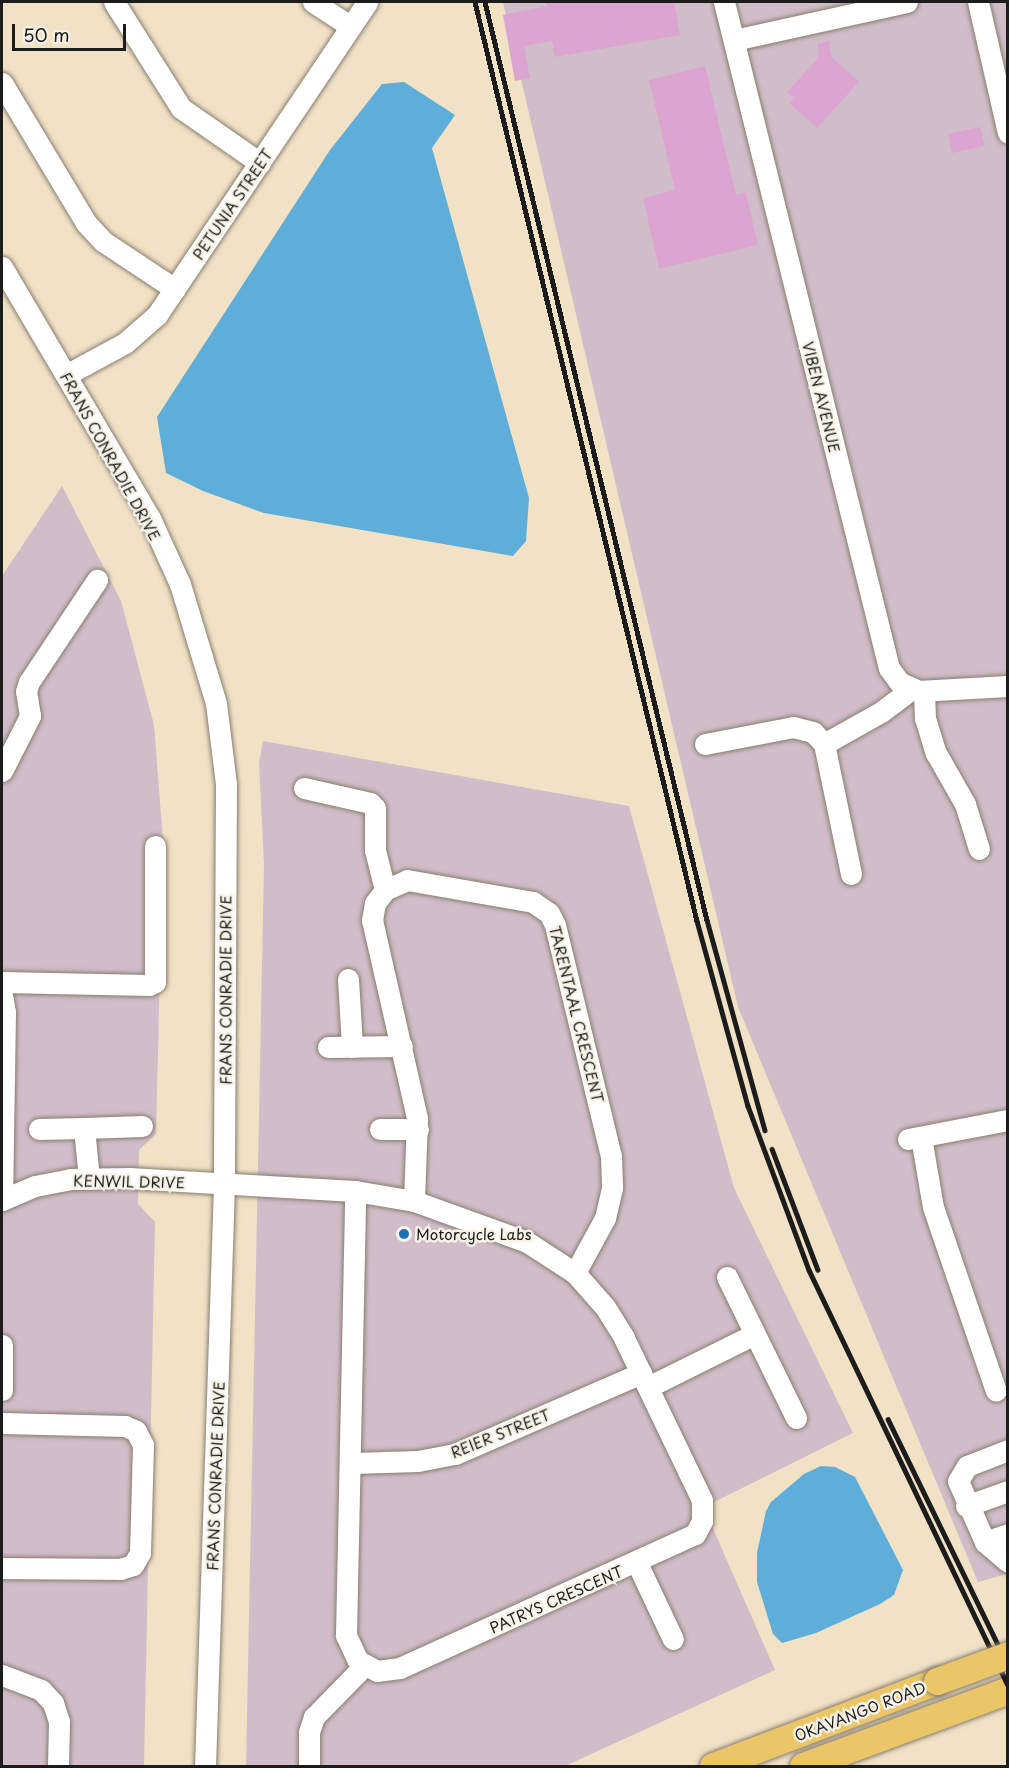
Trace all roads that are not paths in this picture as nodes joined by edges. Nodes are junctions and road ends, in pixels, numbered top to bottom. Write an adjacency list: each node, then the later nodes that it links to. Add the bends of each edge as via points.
1 (114, 2): 11 (street, via 181,108)
2 (314, 2): 7 (street)
3 (367, 2): 7 (street, PETUNIA STREET)
4 (724, 2): 8 (street, VIBEN AVENUE)
5 (907, 2): 8 (street)
6 (978, 2): 10 (street)
7 (350, 26): 11 (street, PETUNIA STREET)
8 (734, 40): 17 (street, VIBEN AVENUE, via 886,659 893,675)
9 (2, 83): 13 (street, via 86,223 104,242)
10 (1008, 133)
11 (260, 163): 13 (street, PETUNIA STREET)
12 (2, 267): 14 (street, FRANS CONRADIE DRIVE)
13 (175, 289): 14 (street, PETUNIA STREET, via 146,326)
14 (66, 375): 39 (street, FRANS CONRADIE DRIVE, via 150,518 180,584 216,703 225,785)
15 (97, 580): 20 (street, via 29,682 26,691 30,716)
16 (1008, 686): 17 (street)
17 (918, 690): 19 (street); 23 (street, via 936,753 965,804)
18 (705, 744): 19 (street, via 793,727 813,732)
19 (824, 744): 24 (street)
20 (2, 771)
21 (304, 788): 25 (street, via 370,803 375,808 375,850)
22 (155, 846): 27 (street, via 155,982)
23 (979, 849)
24 (851, 874)
25 (385, 890): 29 (street, via 375,903 372,920); 43 (street, TARENTAAL CRESCENT, via 399,882 415,881 533,902 553,919 608,1140 612,1172 606,1218)
26 (348, 979): 31 (street)
27 (2, 982)
28 (2, 995): 41 (street)
29 (402, 1046): 31 (street); 37 (street)
30 (328, 1047): 31 (street)
31 (352, 1047)
32 (1008, 1120): 49 (street, via 915,1138 933,1207)
33 (142, 1126): 34 (street)
34 (84, 1128): 35 (street); 38 (street)
35 (39, 1129)
36 (380, 1129): 37 (street)
37 (418, 1129): 42 (street)
38 (89, 1179): 39 (street, KENWIL DRIVE); 41 (street, KENWIL DRIVE, via 53,1181)
39 (224, 1185): 40 (street, PATRYS CRESCENT); 67 (street, FRANS CONRADIE DRIVE)
40 (355, 1191): 42 (street, PATRYS CRESCENT); 53 (street)
41 (2, 1200)
42 (414, 1201): 43 (street, PATRYS CRESCENT, via 527,1242)
43 (575, 1273): 47 (street, PATRYS CRESCENT, via 605,1307)
44 (727, 1277): 45 (street)
45 (755, 1334): 47 (street, REIER STREET); 50 (street)
46 (2, 1345): 48 (street)
47 (644, 1380): 53 (street, REIER STREET, via 455,1454 418,1461); 59 (street, PATRYS CRESCENT, via 702,1500 704,1514 689,1539)
48 (2, 1390)
49 (996, 1391)
50 (796, 1418)
51 (2, 1423): 60 (street, via 125,1426 136,1431 143,1445 140,1553 133,1565 120,1569)
52 (1008, 1450): 55 (street, via 963,1470 958,1481)
53 (352, 1463): 63 (street, via 346,1635 349,1649)
54 (1008, 1491): 55 (street)
55 (966, 1506): 57 (street)
56 (1008, 1534): 57 (street)
57 (985, 1542): 58 (street)
58 (1008, 1562)
59 (636, 1563): 61 (street); 63 (street, PATRYS CRESCENT, via 400,1668 385,1672)
60 (2, 1568)
61 (673, 1640)
62 (1008, 1655): 69 (main road, OKAVANGO ROAD, bridge)
63 (364, 1666): 68 (street, via 314,1717 309,1732)
64 (2, 1675): 66 (street, via 40,1690 53,1703 60,1722)
65 (1008, 1690): 70 (main road, OKAVANGO ROAD)
66 (58, 1767)
67 (205, 1767)
68 (309, 1767)
69 (713, 1767)
70 (803, 1767)

